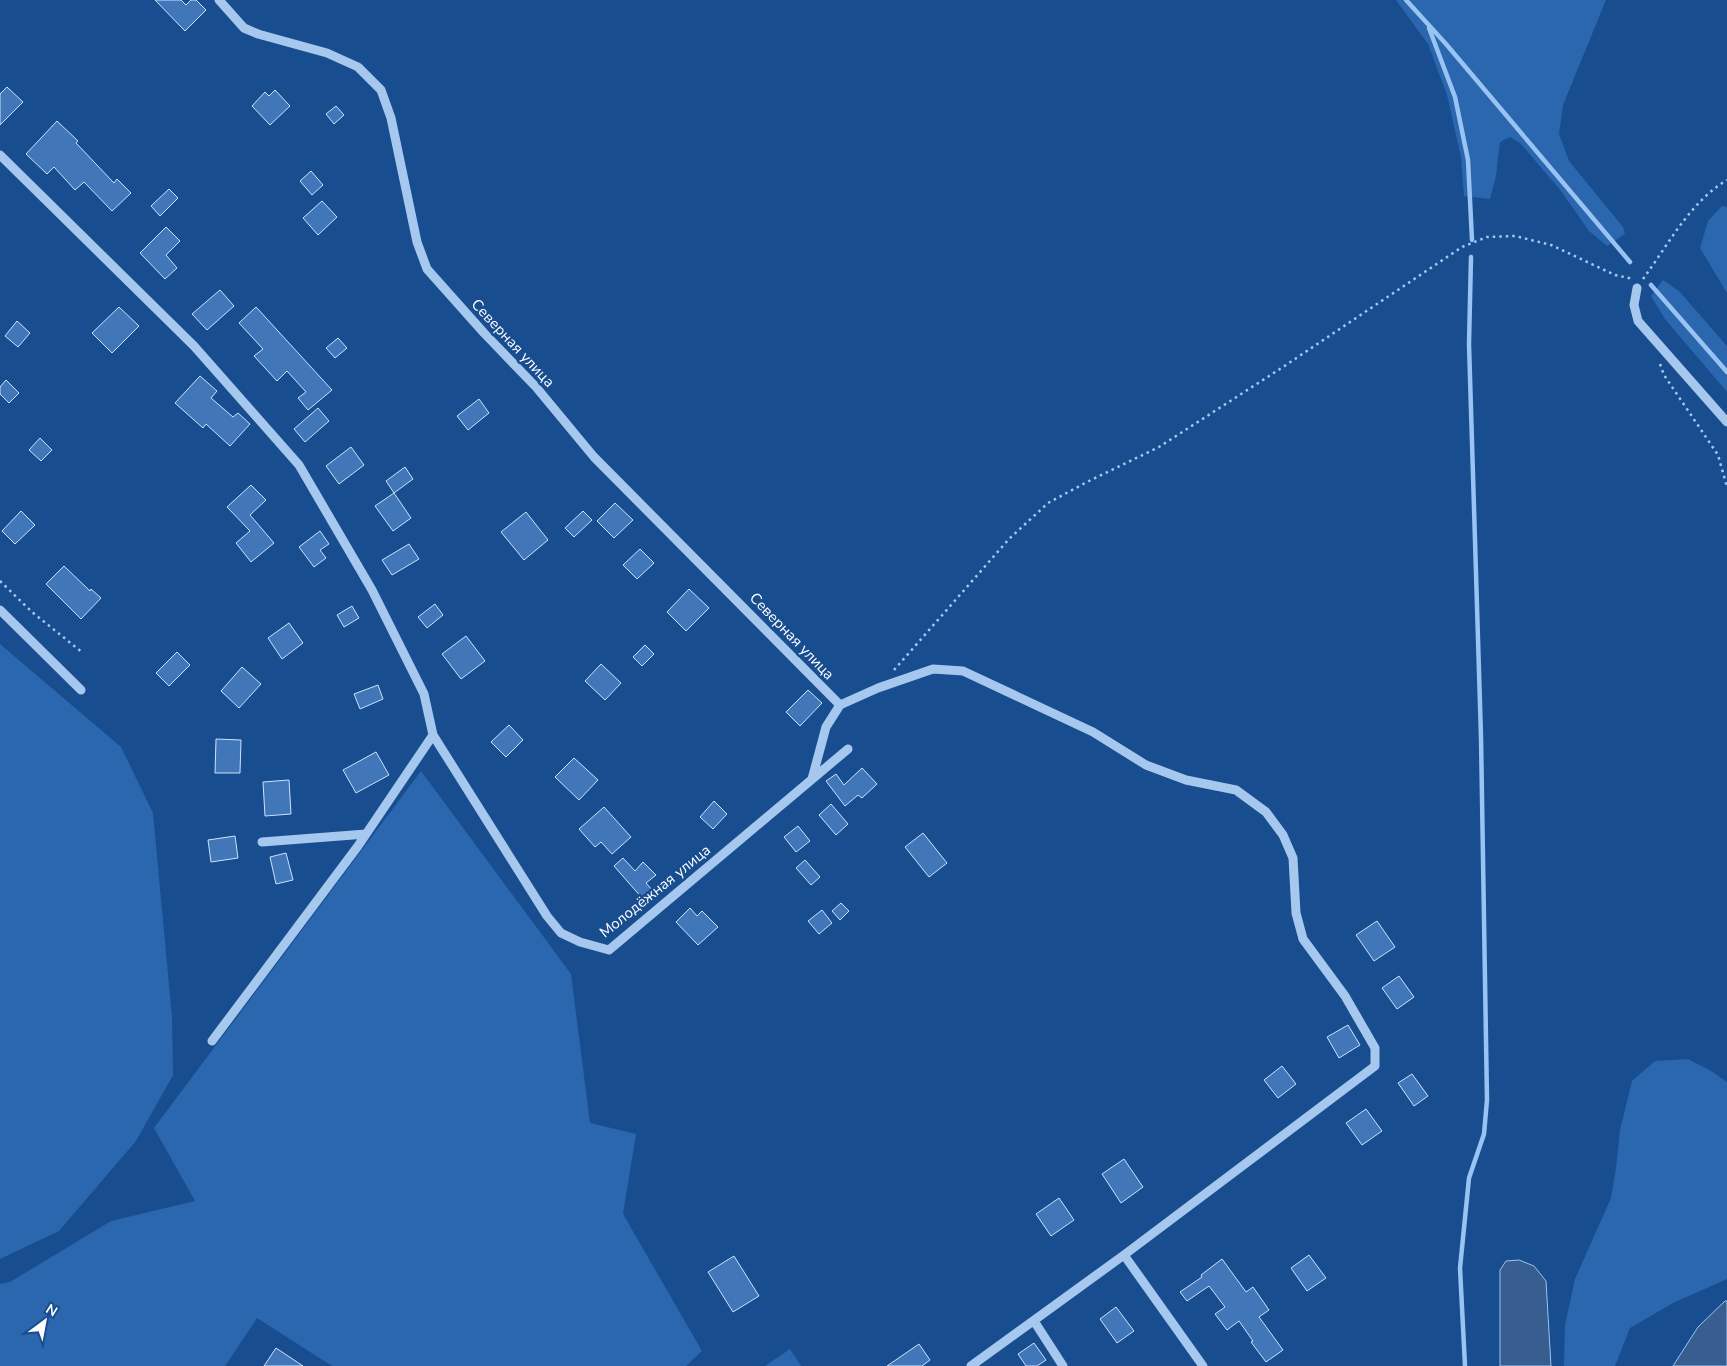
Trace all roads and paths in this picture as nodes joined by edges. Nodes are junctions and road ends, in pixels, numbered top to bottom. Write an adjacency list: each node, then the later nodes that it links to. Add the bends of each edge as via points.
1 (218, 0): 13 (street, Северная улица, via 244,28 327,53 358,67 381,90 391,118 417,242 427,269 536,387 594,457)
2 (0, 156): 14 (street, via 194,346 299,465 372,590 424,694)
3 (1727, 180): 4 (path, via 1693,209)
4 (1637, 288): 6 (street, via 1634,305 1638,321); 11 (path, via 1629,278 1615,275 1551,245 1515,236 1486,237 1462,247 1159,447 1048,503 1009,539)
5 (1657, 357): 7 (path, via 1664,375 1718,455)
6 (1727, 422)
7 (1727, 486)
8 (0, 581): 10 (path)
9 (0, 610): 12 (street)
10 (83, 653)
11 (878, 688): 13 (street); 20 (street, via 934,669 963,671 1093,732 1146,764 1186,780 1236,790 1266,812 1284,835 1293,858 1296,913 1304,939 1345,996 1375,1048 1375,1066)
12 (81, 690)
13 (840, 705): 16 (street, via 826,727)
14 (433, 735): 16 (street, Молодёжная улица, via 547,916 561,933 609,950); 17 (street)
15 (848, 749): 16 (street, Молодёжная улица)
16 (812, 779)
17 (366, 834): 18 (street); 19 (street)
18 (262, 842)
19 (212, 1040)
20 (1124, 1255): 21 (street); 24 (street)
21 (1034, 1321): 22 (street); 23 (street)
22 (971, 1366)
23 (1063, 1366)
24 (1202, 1366)

